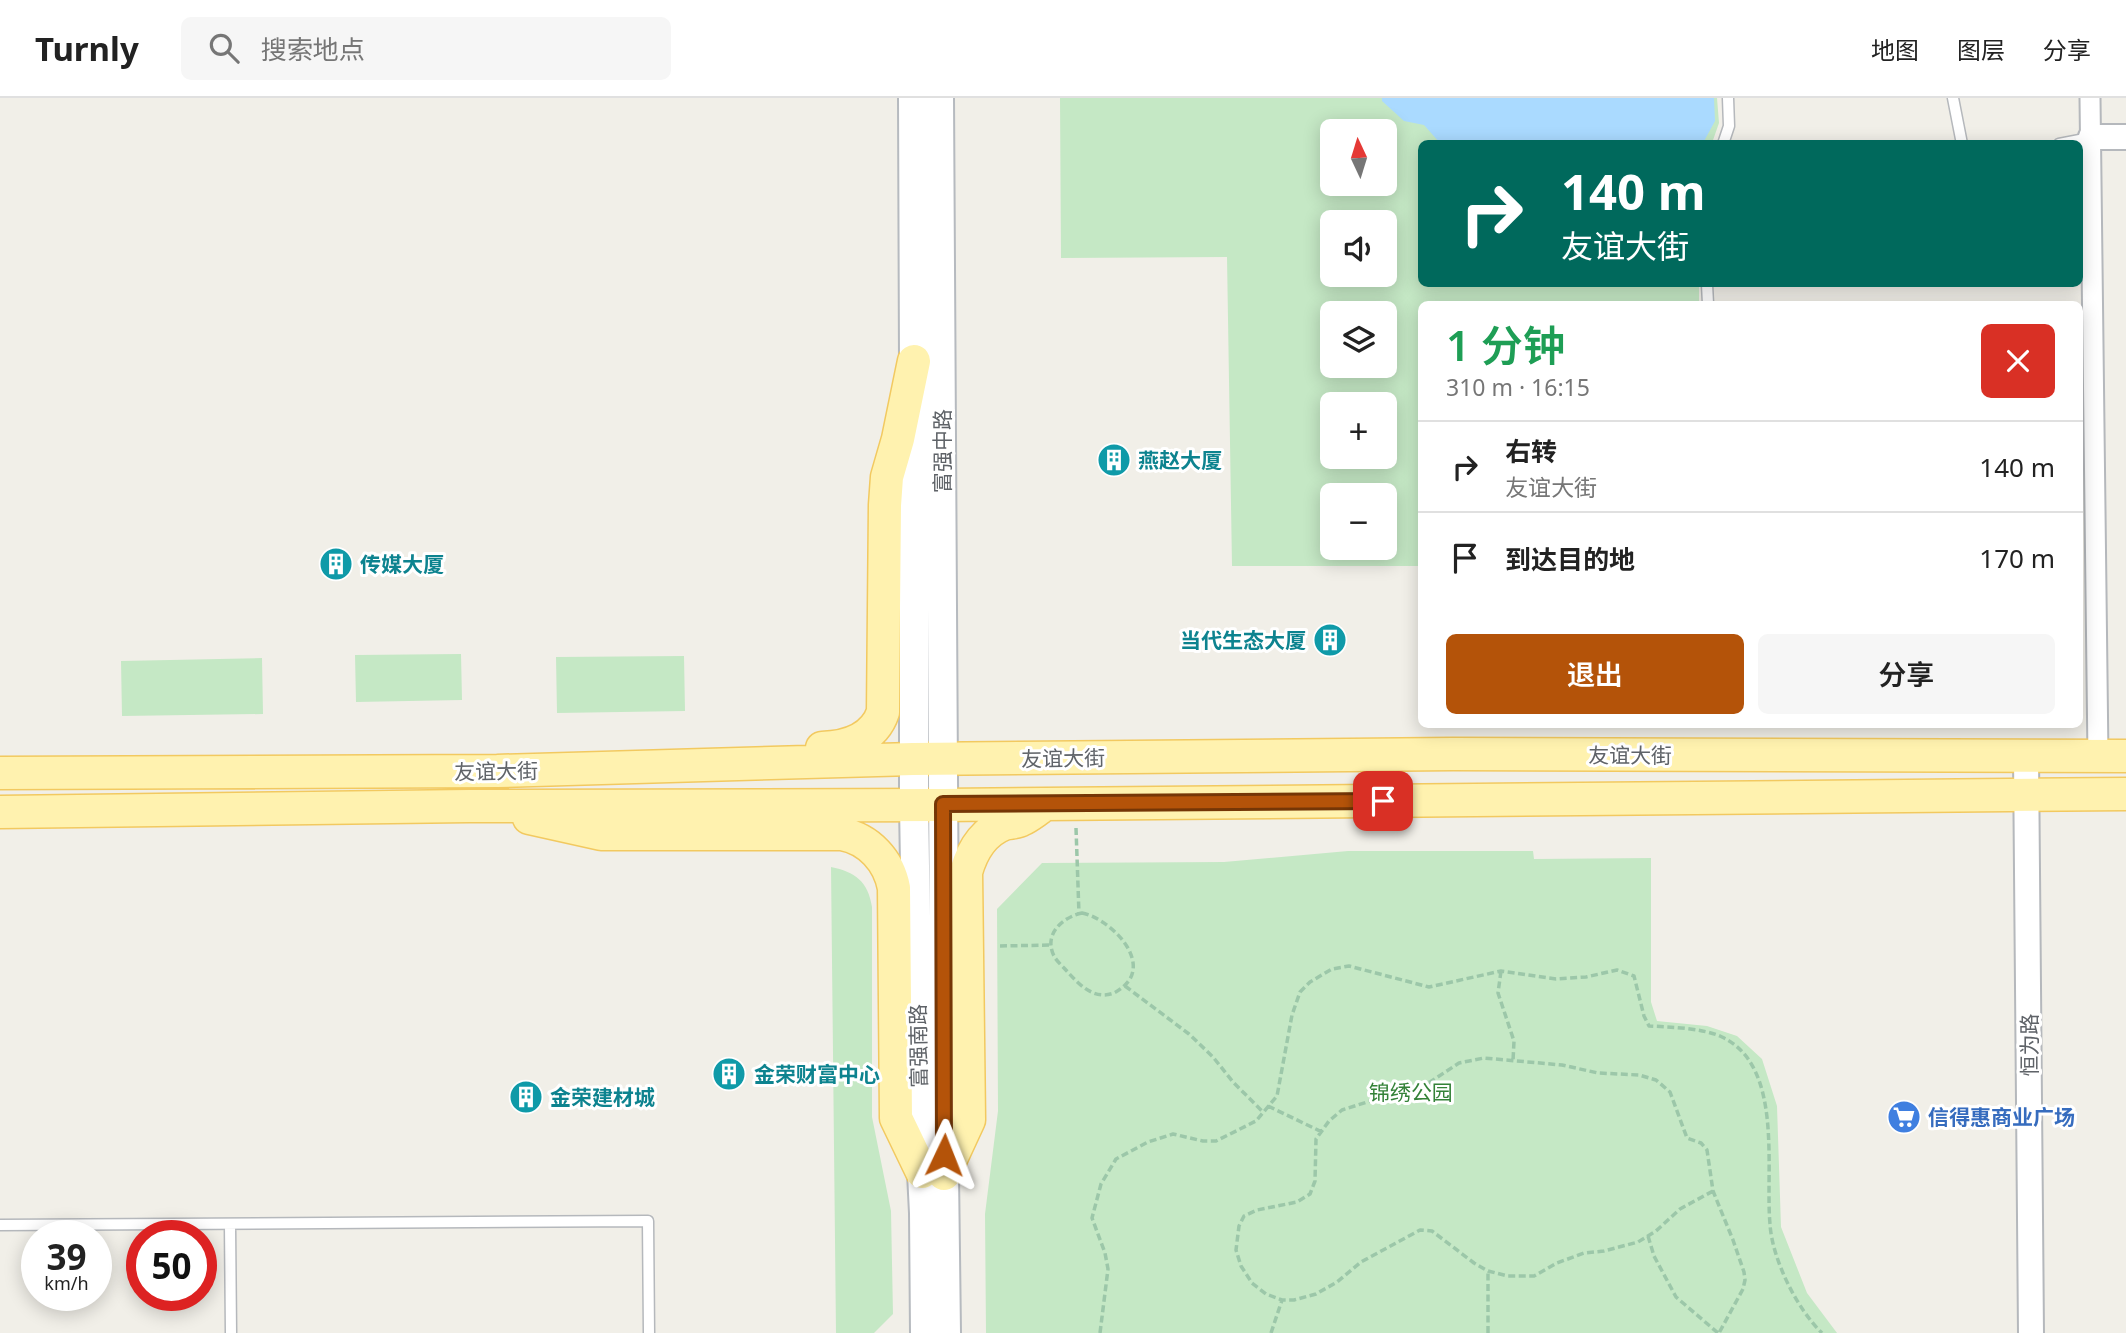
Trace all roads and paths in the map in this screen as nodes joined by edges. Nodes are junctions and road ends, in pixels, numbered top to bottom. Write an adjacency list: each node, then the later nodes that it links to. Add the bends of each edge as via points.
1 (913, 98): 11 (main road, 富强中路)
2 (939, 98): 14 (main road, 富强中路)
3 (1728, 98): 8 (lane)
4 (1953, 98): 9 (lane)
5 (2090, 98): 7 (street)
6 (2126, 137): 7 (street)
7 (2091, 138): 10 (lane); 13 (street)
8 (1724, 140)
9 (1961, 140)
10 (2080, 140)
11 (914, 361): 14 (main road, 富强中路); 15 (main road, via 887,477 884,696 883,712 872,731 832,748 575,755)
12 (2026, 756): 13 (main road, 友谊大街); 14 (main road, 友谊大街, via 1453,754); 18 (street, 恒为路)
13 (2112, 756)
14 (929, 759): 15 (main road, 友谊大街); 20 (main road, 富强中路)
15 (497, 771): 16 (main road, 友谊大街)
16 (0, 773)
17 (2126, 794): 18 (main road, 友谊大街)
18 (2027, 795): 19 (main road, 友谊大街); 48 (street, 恒为路)
19 (1061, 803): 20 (main road, 友谊大街); 23 (path); 32 (main road, via 994,830 974,849 966,872 969,1120)
20 (928, 805): 21 (main road, 友谊大街); 32 (main road, 富强南路, via 919,1100)
21 (469, 806): 22 (main road, 友谊大街); 32 (main road, via 601,834 842,834 864,841 886,865 894,888 896,1118)
22 (0, 812)
23 (1079, 914): 24 (path, via 1060,923); 27 (path, via 1094,915 1131,951 1132,975)
24 (1051, 945): 25 (path); 27 (path, via 1054,957 1091,993 1115,993)
25 (1000, 946)
26 (1501, 971): 28 (path, via 1498,993 1514,1041); 29 (path, via 1429,987 1349,965 1332,969 1300,992 1277,1096); 47 (path, via 1556,979 1617,970 1634,975 1649,1026 1682,1027 1722,1037 1753,1066 1768,1115 1770,1226 1779,1262)
27 (1125, 986): 30 (path, via 1189,1034)
28 (1513, 1061): 31 (path, via 1484,1058 1459,1063 1430,1082 1342,1110); 33 (path, via 1656,1080 1670,1092 1687,1138 1707,1150)
29 (1268, 1106): 30 (path); 31 (path)
30 (1263, 1112): 43 (path, via 1256,1121 1216,1141 1173,1135 1116,1159 1101,1184 1092,1218 1108,1269)
31 (1322, 1132): 38 (path, via 1317,1139 1310,1194 1297,1202 1257,1210 1244,1216 1239,1226 1236,1250 1241,1266 1252,1283)
32 (933, 1173): 41 (main road, 富强南路); 42 (main road, 富强南路)
33 (1713, 1191): 36 (path, via 1680,1209); 46 (path, via 1745,1280)
34 (0, 1225): 35 (lane)
35 (230, 1225): 39 (lane); 40 (lane, via 648,1221)
36 (1648, 1236): 37 (path, via 1584,1253 1534,1276); 46 (path, via 1676,1297)
37 (1488, 1271): 38 (path, via 1432,1231 1420,1230 1361,1262 1316,1294); 45 (path)
38 (1282, 1300): 44 (path)
39 (231, 1333)
40 (649, 1333)
41 (925, 1333)
42 (946, 1333)
43 (1100, 1333)
44 (1272, 1333)
45 (1488, 1333)
46 (1719, 1333)
47 (1822, 1333)
48 (2031, 1333)

